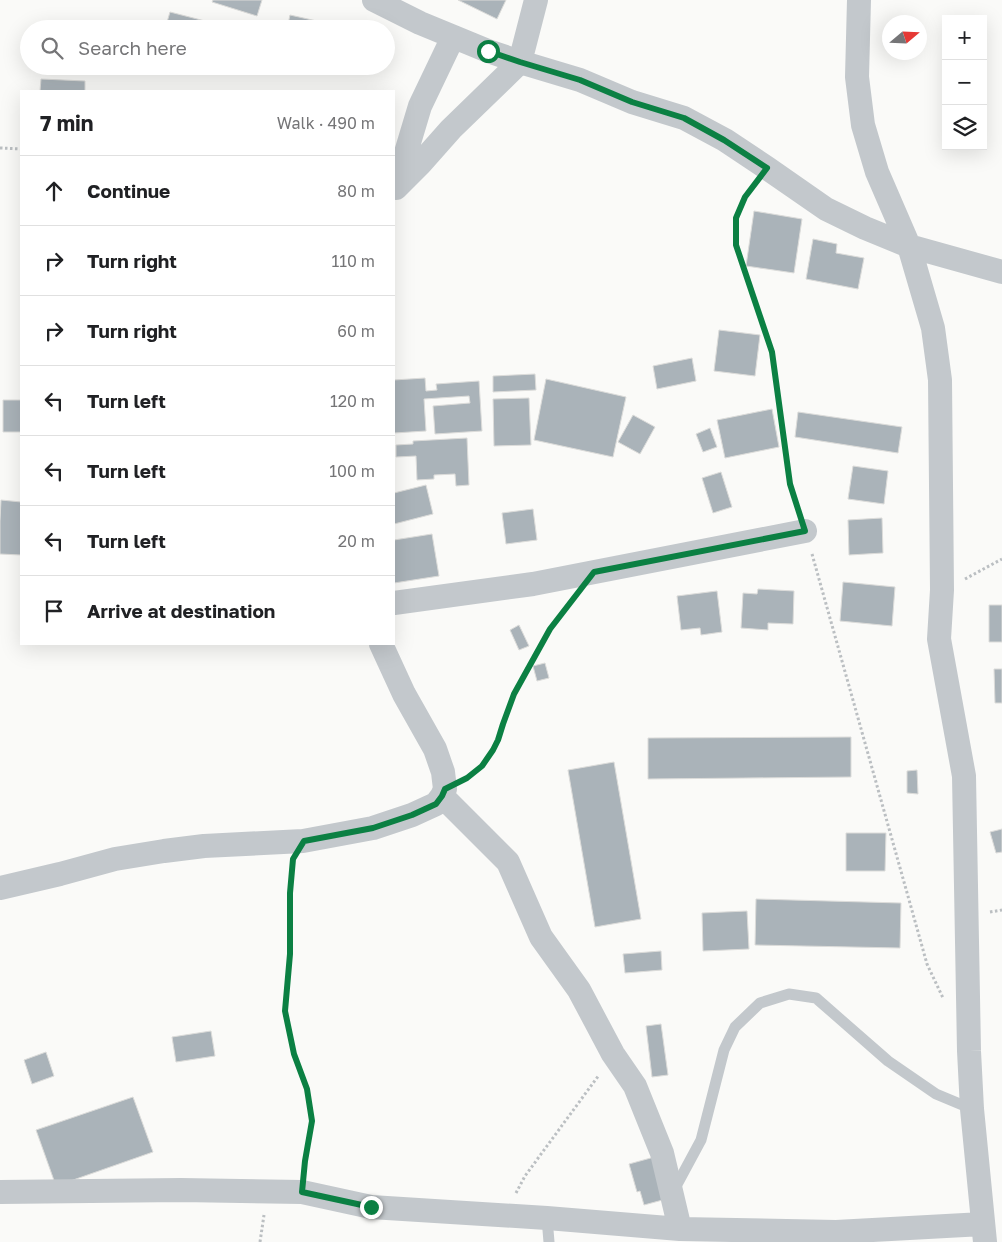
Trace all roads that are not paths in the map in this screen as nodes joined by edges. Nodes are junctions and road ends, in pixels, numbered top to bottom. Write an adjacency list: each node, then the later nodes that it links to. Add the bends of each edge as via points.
1 (374, 0): 4 (street)
2 (536, 0): 5 (street)
3 (859, 0): 7 (street, via 857,77 863,125 877,172)
4 (452, 37): 5 (street); 6 (street, via 420,106)
5 (520, 62): 6 (street, via 451,129); 7 (street, via 684,118 724,140 826,209)
6 (395, 191)
7 (909, 246): 8 (street); 14 (street, via 933,328 940,380 940,639 964,776)
8 (1002, 272)
9 (805, 531): 10 (street, via 533,584)
10 (395, 603)
11 (381, 645): 12 (street, via 435,749 443,772)
12 (444, 793): 13 (street, via 436,804 424,810 373,828 304,841 164,850); 16 (street, via 508,862 541,937 579,990 613,1054 635,1086 662,1153)
13 (0, 888)
14 (972, 1110): 16 (lane, via 936,1094 888,1061 816,998 789,994 760,1003 735,1027 724,1050 701,1140); 19 (street)
15 (0, 1192): 17 (street, via 302,1192 371,1207)
16 (672, 1193): 18 (street)
17 (547, 1218): 18 (street); 20 (lane)
18 (680, 1229): 19 (street)
19 (984, 1233)
20 (549, 1242)

